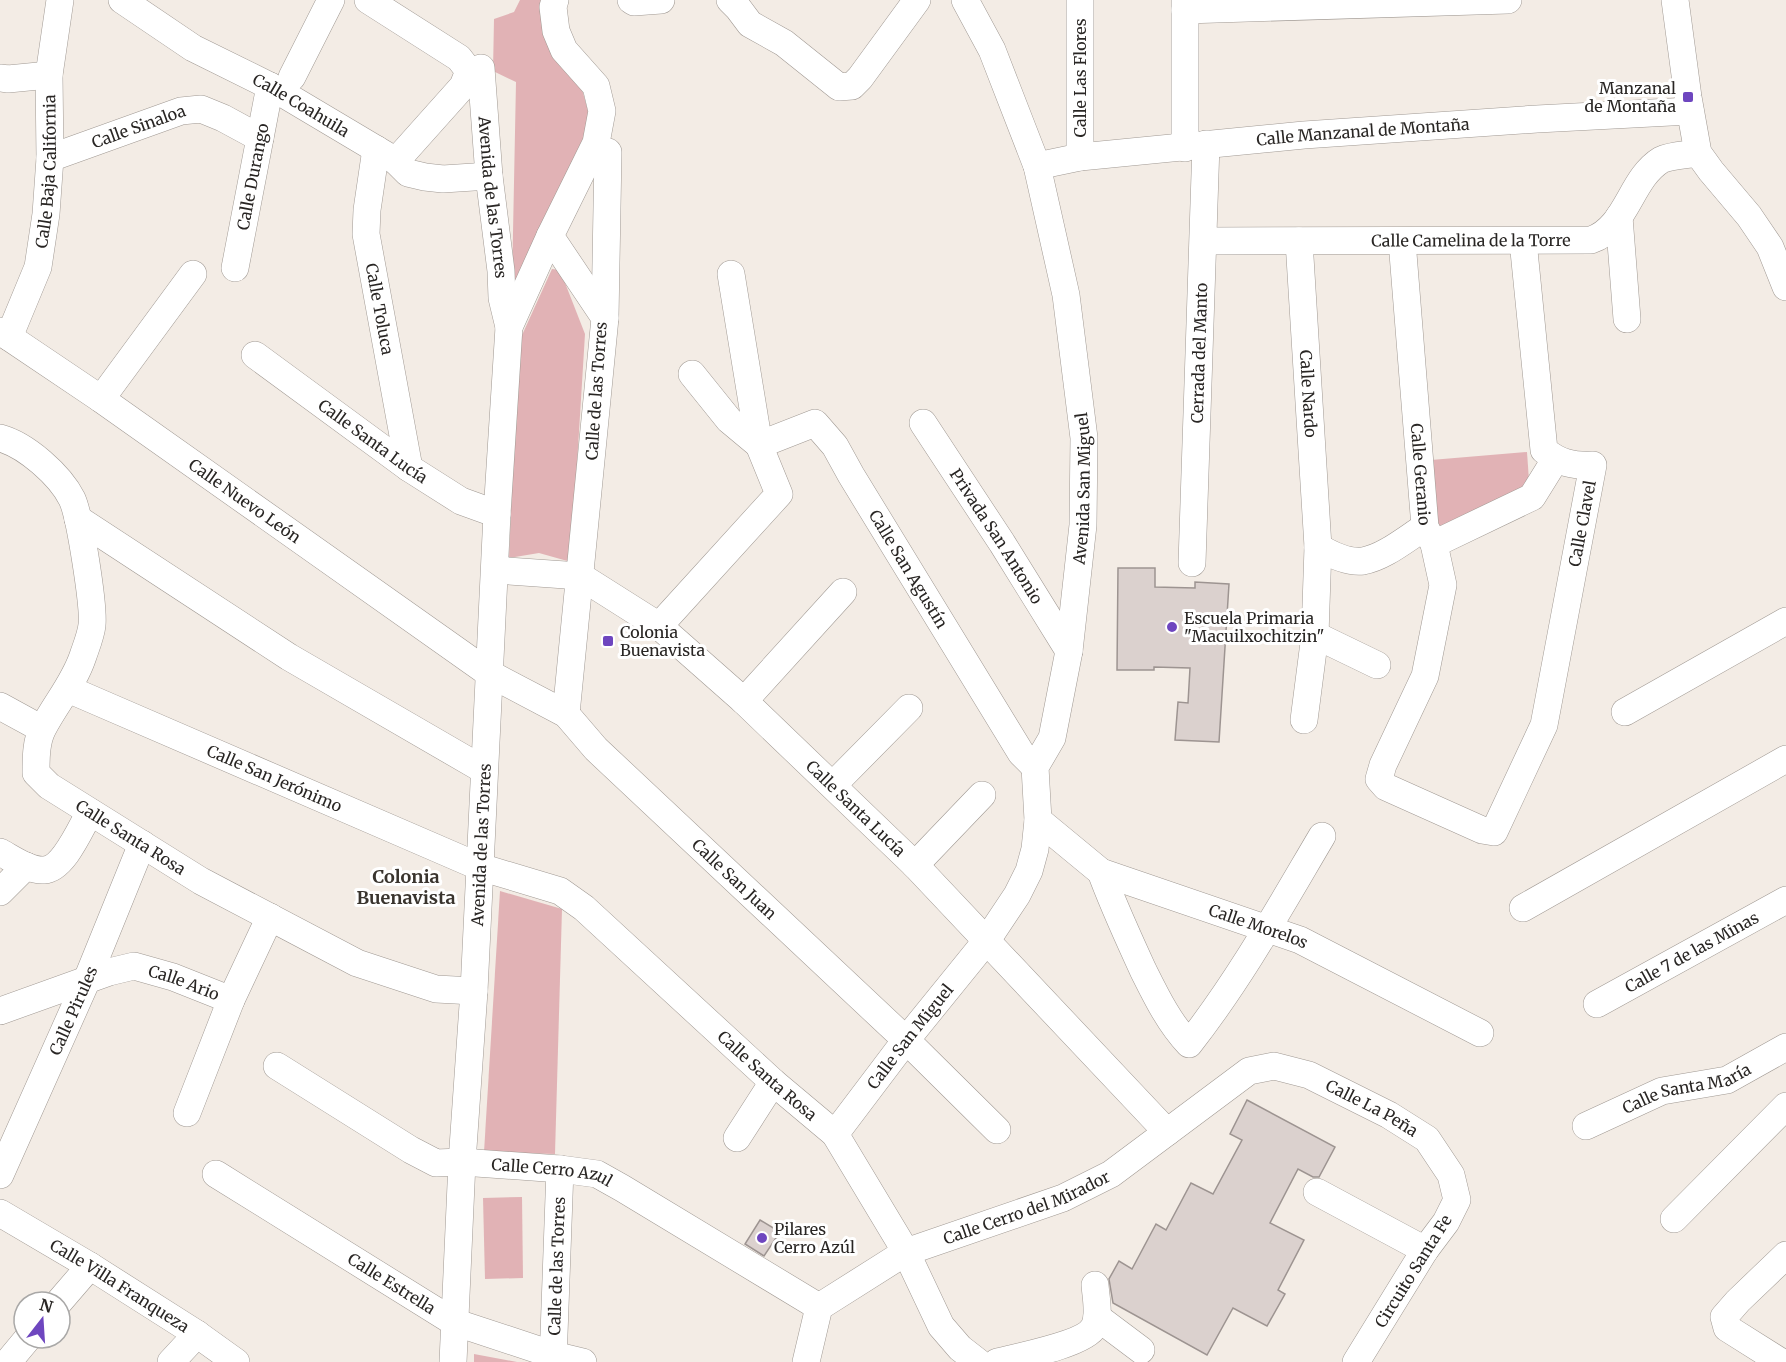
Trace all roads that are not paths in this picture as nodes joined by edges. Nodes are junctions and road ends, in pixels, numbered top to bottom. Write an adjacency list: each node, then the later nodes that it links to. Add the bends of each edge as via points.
1 (60, 0): 16 (street, Calle Baja California)
2 (122, 0): 18 (street, Calle Coahuila, via 193,48)
3 (331, 0): 18 (street, Calle Durango)
4 (368, 0): 15 (street)
5 (555, 0): 30 (street, via 556,31 564,50 596,86 602,111 596,143)
6 (632, 0): 7 (street)
7 (661, 0)
8 (730, 0): 9 (street, via 750,24 784,43 839,87 852,86 860,78)
9 (917, 0)
10 (965, 0): 27 (street, Avenida San Miguel, via 992,50)
11 (1080, 0): 25 (street, Calle Las Flores)
12 (1508, 0): 14 (street)
13 (1675, 0): 19 (street)
14 (1185, 5): 21 (street, Cerrada del Manto)
15 (475, 70): 24 (street, via 463,86); 28 (street, Avenida de las Torres)
16 (49, 75): 17 (street); 26 (street, Calle Baja California)
17 (0, 78)
18 (281, 81): 20 (street, Calle Durango); 24 (street, Calle Coahuila)
19 (1690, 111): 21 (street, Calle Manzanal de Montaña, via 1491,122); 23 (street)
20 (260, 138): 26 (street, Calle Sinaloa, via 201,109 181,111); 35 (street, Calle Durango)
21 (1195, 146): 25 (street, Calle Manzanal de Montaña); 31 (street, Cerrada del Manto)
22 (608, 152): 39 (street)
23 (1698, 153): 29 (street, Calle Camelina de la Torre, via 1664,159 1649,169); 38 (street, via 1770,247)
24 (386, 155): 28 (street, Calle Coahuila, via 408,173 425,177); 50 (street, Calle Toluca, via 367,210 366,234)
25 (1080, 157): 27 (street, Calle Manzanal de Montaña)
26 (50, 158): 42 (street, Calle Baja California, via 38,267)
27 (1037, 166): 62 (street, Avenida San Miguel, via 1066,295 1084,438 1083,525)
28 (489, 176): 41 (street, Avenida de las Torres, via 502,298)
29 (1619, 217): 32 (street, Calle Camelina de la Torre, via 1603,236 1591,240); 40 (street)
30 (550, 236): 39 (street, Calle de las Torres); 41 (street, Avenida de las Torres)
31 (1203, 241): 33 (street, Calle Camelina de la Torre); 55 (street, Cerrada del Manto)
32 (1523, 241): 34 (street, Calle Camelina de la Torre); 49 (street, via 1544,450)
33 (1299, 242): 34 (street, Calle Camelina de la Torre); 54 (street, Calle Nardo)
34 (1402, 242): 53 (street, Calle Geranio)
35 (235, 268)
36 (731, 273): 48 (street)
37 (193, 274): 45 (street)
38 (1786, 285)
39 (604, 318): 57 (street, Calle de las Torres)
40 (1627, 319)
41 (509, 327): 51 (street, Avenida de las Torres)
42 (4, 334): 45 (street, Calle Nuevo León)
43 (255, 355): 50 (street, Calle Santa Lucía)
44 (692, 374): 48 (street, via 729,420)
45 (101, 399): 64 (street, Calle Nuevo León)
46 (922, 423): 62 (street, Privada San Antonio)
47 (0, 438): 52 (street, Calle Santa Rosa, via 32,454 62,483)
48 (759, 445): 60 (street, via 779,494); 75 (street, Calle San Agustín, via 816,423 835,446 1021,753)
49 (1555, 459): 53 (street, via 1532,497); 74 (street, Calle Clavel, via 1575,466 1593,465 1544,725 1494,832 1386,788 1379,779)
50 (409, 468): 51 (street, Calle Santa Lucía, via 461,501)
51 (497, 514): 56 (street, Avenida de las Torres)
52 (78, 519): 65 (street, Calle Santa Rosa, via 92,626); 76 (street, via 289,657)
53 (1430, 535): 54 (street, via 1361,561 1335,556); 74 (street, Calle Geranio, via 1443,585 1425,676)
54 (1318, 547): 61 (street, Calle Nardo)
55 (1192, 563)
56 (495, 570): 57 (street, Calle Santa Lucía); 64 (street, Avenida de las Torres)
57 (580, 576): 60 (street, Calle Santa Lucía); 70 (street, Calle de las Torres)
58 (843, 592): 66 (street)
59 (1786, 621): 69 (street)
60 (659, 626): 66 (street, Calle Santa Lucía)
61 (1315, 635): 63 (street); 71 (street, Calle Nardo)
62 (1069, 651): 75 (street, Avenida San Miguel, via 1052,738)
63 (1377, 664)
64 (490, 674): 70 (street, Calle Nuevo León); 76 (street, Avenida de las Torres)
65 (68, 689): 72 (street, Calle Santa Rosa); 85 (street, Calle San Jerónimo)
66 (744, 701): 77 (street, Calle Santa Lucía)
67 (0, 706): 72 (street)
68 (909, 708): 77 (street)
69 (1625, 712)
70 (566, 714): 100 (street, Calle San Juan, via 596,748)
71 (1304, 720)
72 (42, 729): 79 (street, Calle Santa Rosa, via 36,773)
73 (1786, 759): 90 (street)
74 (1383, 765)
75 (1035, 767): 80 (street)
76 (484, 770): 85 (street, Avenida de las Torres)
77 (833, 785): 84 (street, Calle Santa Lucía)
78 (982, 795): 84 (street)
79 (90, 812): 82 (street, Calle Santa Rosa); 86 (street, via 67,854 54,867)
80 (1038, 819): 87 (street, Calle Morelos); 93 (street, via 1029,871)
81 (1322, 837): 92 (street)
82 (142, 844): 91 (street, Calle Santa Rosa); 94 (street, Calle Pirules)
83 (0, 852): 86 (street)
84 (915, 865): 93 (street, Calle Santa Lucía)
85 (480, 867): 95 (street, Avenida de las Torres); 104 (street, Calle Santa Rosa, via 560,891 584,908)
86 (35, 868): 88 (street)
87 (1101, 872): 92 (street, Calle Morelos); 92 (street, via 1152,987 1178,1033 1189,1044)
88 (0, 892)
89 (1786, 900): 97 (street, Calle 7 de las Minas)
90 (1523, 908)
91 (270, 917): 95 (street, Calle Santa Rosa, via 357,963 436,989); 96 (street)
92 (1266, 930): 99 (street, Calle Morelos, via 1300,940)
93 (987, 940): 100 (street, Calle San Miguel); 109 (street, Calle Santa Lucía)
94 (86, 982): 96 (street, Calle Ario, via 134,966); 98 (street, Calle Ario); 115 (street, Calle Pirules)
95 (474, 991): 112 (street, Avenida de las Torres)
96 (231, 1000): 106 (street)
97 (1597, 1004)
98 (0, 1011)
99 (1480, 1033)
100 (906, 1040): 108 (street); 110 (street, Calle San Miguel)
101 (1786, 1047): 107 (street, Calle Santa María, via 1727,1080 1662,1091)
102 (278, 1066): 112 (street, Calle Cerro Azul, via 436,1163)
103 (1274, 1066): 109 (street, Calle Cerro del Mirador, via 1248,1071); 116 (street, Calle La Peña, via 1309,1075 1389,1115 1427,1139)
104 (773, 1082): 110 (street, Calle Santa Rosa); 111 (street)
105 (1786, 1106): 119 (street)
106 (187, 1113)
107 (1586, 1126)
108 (997, 1130)
109 (1167, 1132): 121 (street, Calle Cerro del Mirador, via 1111,1174 1064,1198)
110 (835, 1134): 121 (street, Calle Santa Rosa)
111 (737, 1138)
112 (462, 1161): 113 (street, Calle Cerro Azul); 128 (street, Avenida de las Torres)
113 (560, 1169): 126 (street, Calle Cerro Azul, via 597,1174); 132 (street, Calle de las Torres)
114 (216, 1174): 128 (street, Calle Estrella)
115 (0, 1175)
116 (1451, 1175): 120 (street, Circuito Santa Fe, via 1457,1200)
117 (1317, 1192): 120 (street)
118 (0, 1213): 123 (street, Calle Villa Franqueza)
119 (1674, 1219)
120 (1425, 1250): 141 (street, Circuito Santa Fe)
121 (906, 1252): 126 (street, Calle Cerro del Mirador); 139 (street, Calle Santa Rosa, via 941,1326)
122 (1786, 1256): 142 (street, via 1724,1317 1726,1328)
123 (90, 1266): 125 (street); 129 (street, Calle Villa Franqueza)
124 (1095, 1285): 127 (street)
125 (69, 1290)
126 (819, 1306): 138 (street)
127 (1097, 1317): 131 (street); 140 (street, via 1086,1336)
128 (454, 1322): 132 (street, Calle Estrella); 136 (street, Avenida de las Torres)
129 (197, 1334): 134 (street); 135 (street, Calle Villa Franqueza)
130 (18, 1350): 133 (street)
131 (1141, 1350)
132 (554, 1359): 137 (street, Calle Estrella)
133 (8, 1362)
134 (171, 1362)
135 (236, 1362)
136 (453, 1362)
137 (583, 1362)
138 (806, 1362)
139 (978, 1362)
140 (997, 1362)
141 (1356, 1362)
142 (1781, 1362)

